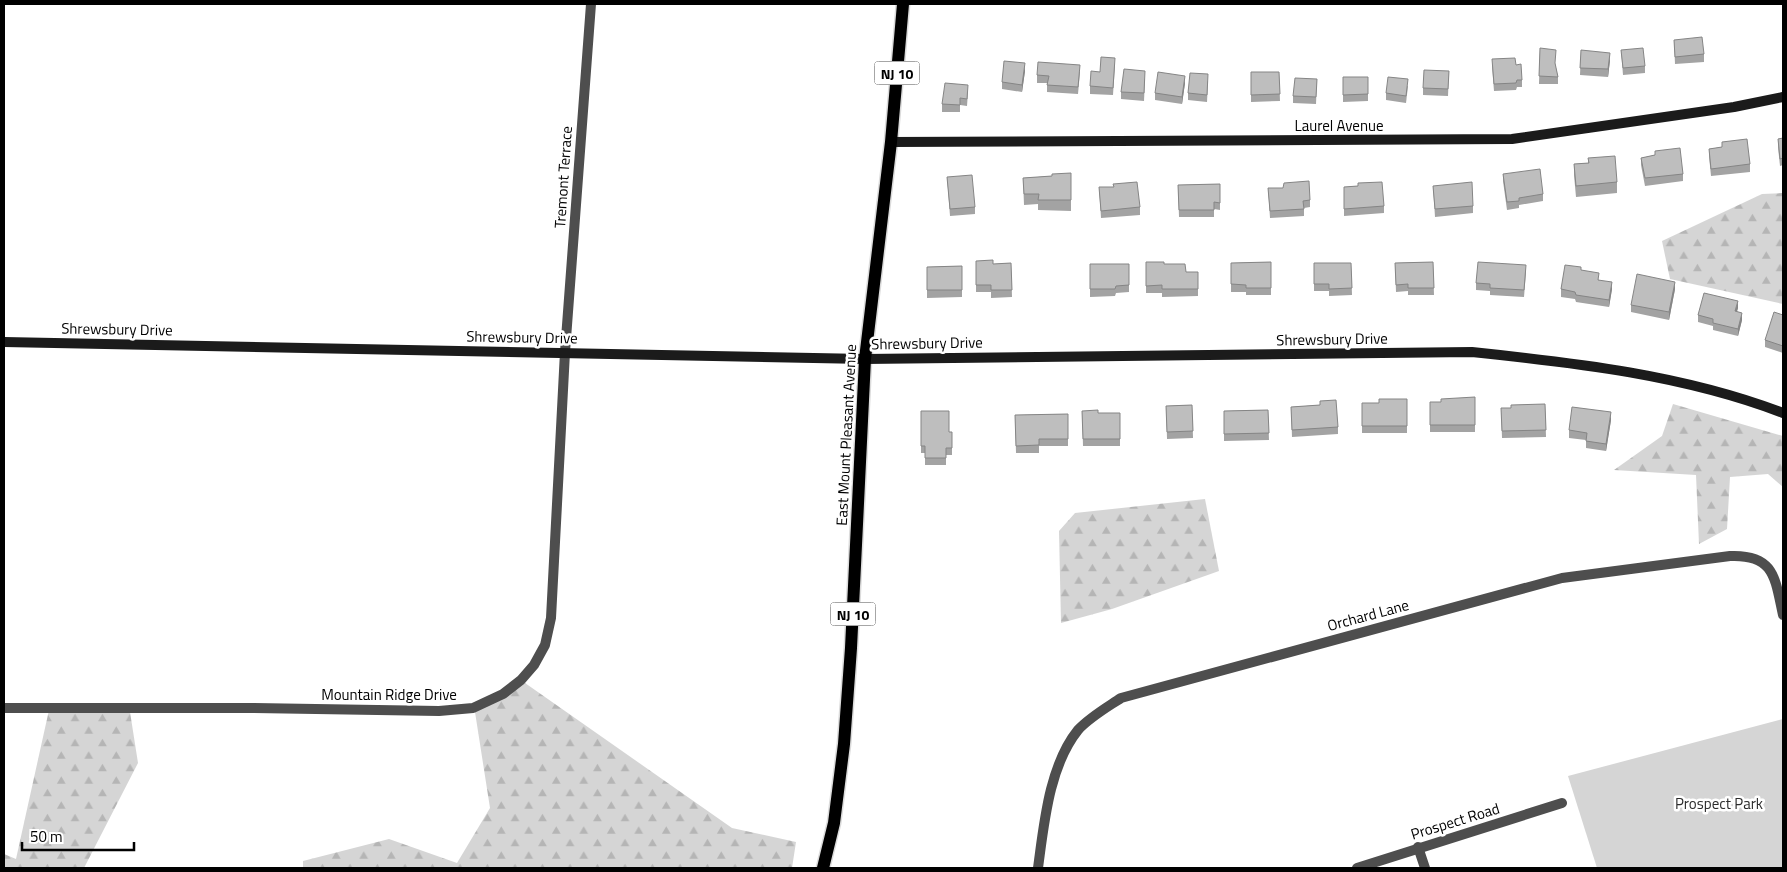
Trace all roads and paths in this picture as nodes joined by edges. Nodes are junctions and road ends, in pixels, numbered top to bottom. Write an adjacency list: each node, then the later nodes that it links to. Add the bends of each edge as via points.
1 (591, 4): 6 (street, Tremont Terrace)
2 (903, 4): 4 (main road, East Mount Pleasant Avenue / NJ 10)
3 (1783, 97): 4 (main road, Laurel Avenue, via 1512,139)
4 (891, 142): 7 (main road, East Mount Pleasant Avenue / NJ 10)
5 (4, 342): 6 (main road, Shrewsbury Drive)
6 (565, 352): 7 (main road, Shrewsbury Drive); 10 (street, Mountain Ridge Drive, via 551,618 545,645 534,664 503,694 473,708 439,711)
7 (865, 359): 8 (main road, Shrewsbury Drive, via 1472,352 1549,360 1668,379 1738,397); 13 (main road, East Mount Pleasant Avenue / NJ 10, via 844,744 834,823)
8 (1783, 413)
9 (1783, 615): 14 (street, Orchard Lane, via 1777,585 1766,564 1745,555 1730,556 1562,578 1121,698 1096,714 1068,745 1045,814)
10 (4, 708)
11 (1562, 803): 12 (street, Prospect Road)
12 (1418, 848): 15 (street, Prospect Road); 16 (street)
13 (823, 868)
14 (1038, 868)
15 (1356, 868)
16 (1425, 868)

